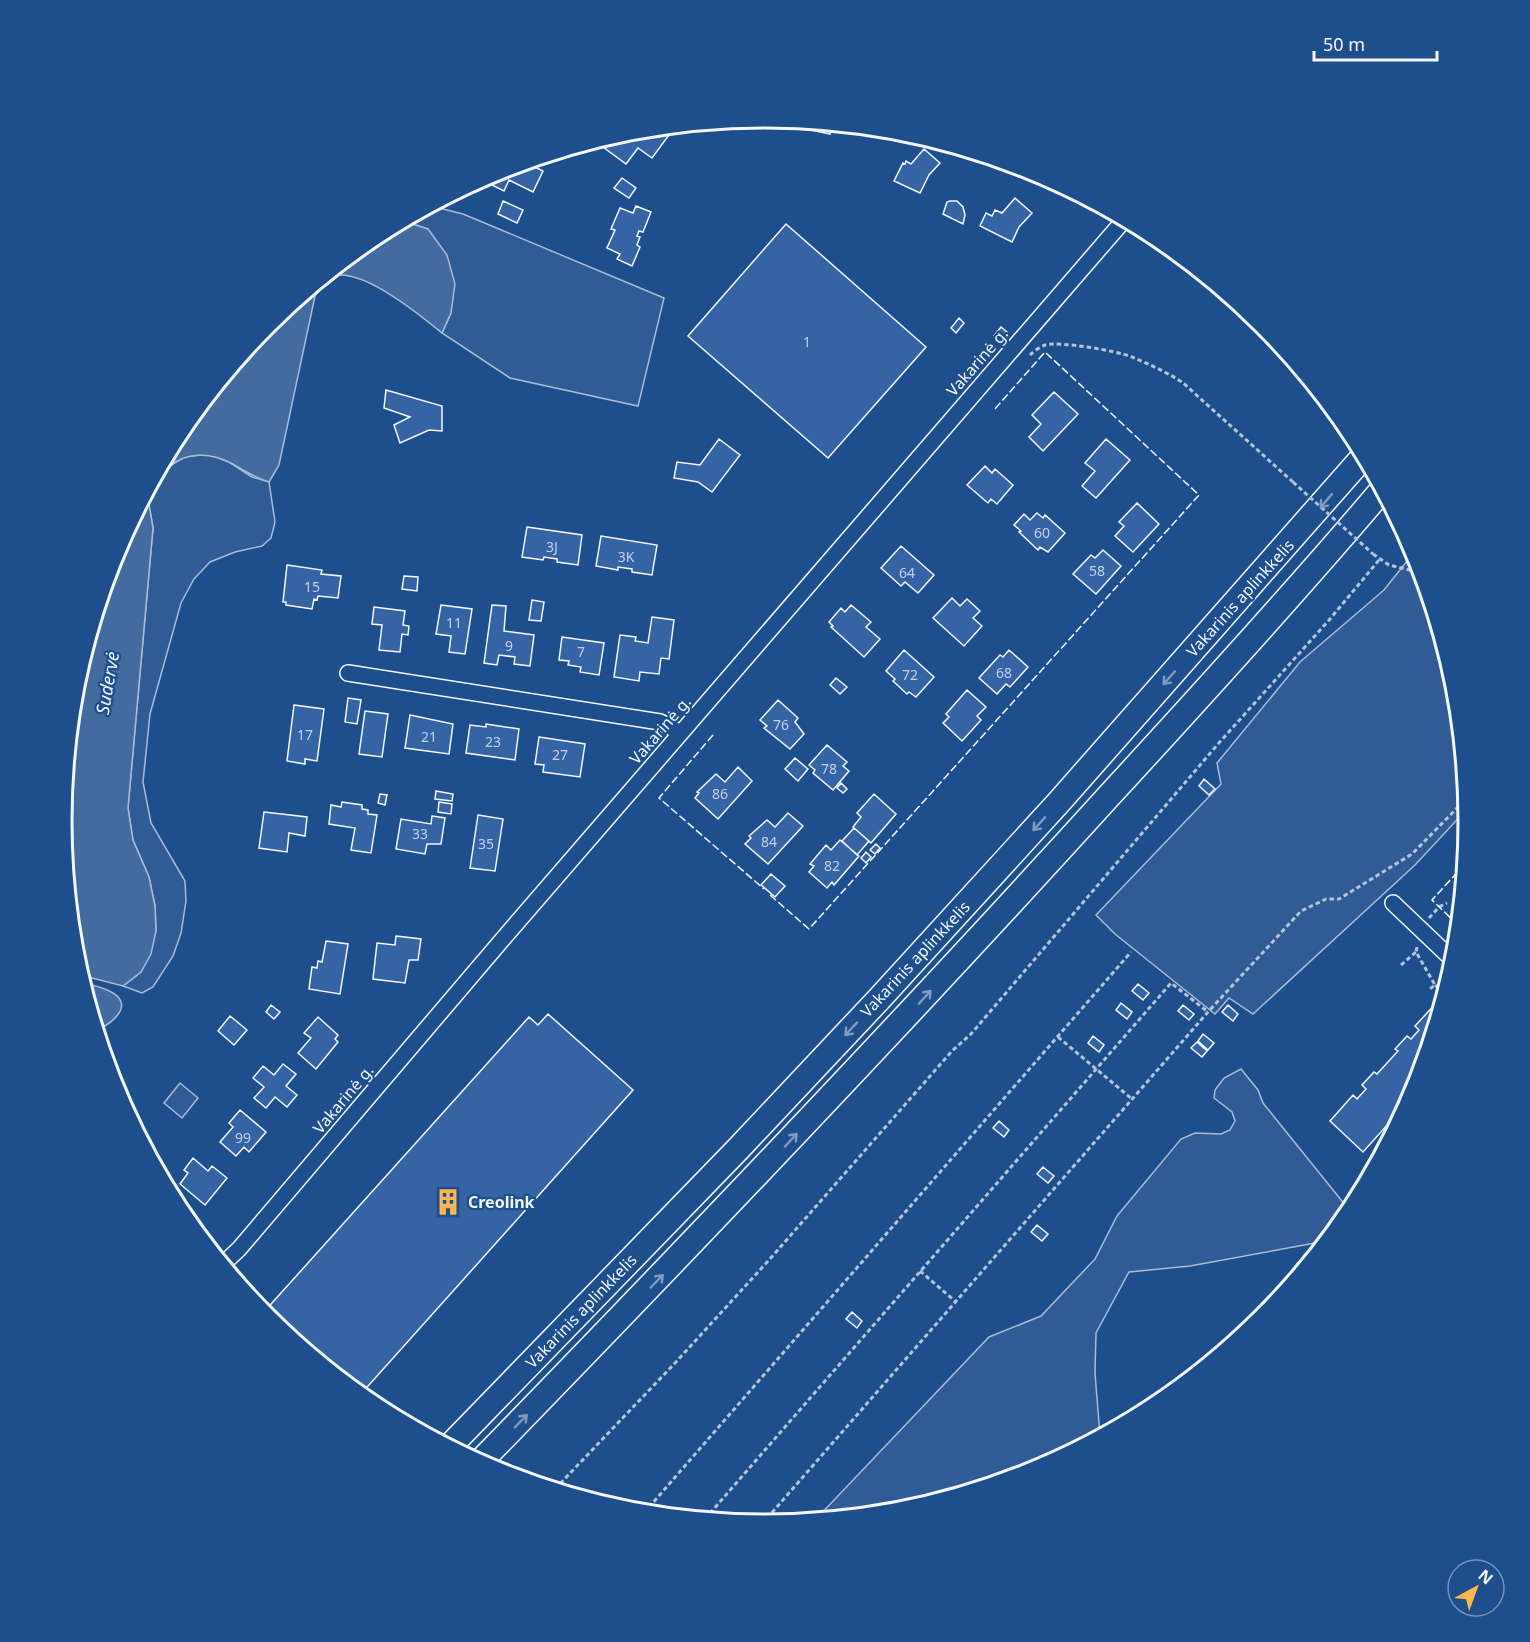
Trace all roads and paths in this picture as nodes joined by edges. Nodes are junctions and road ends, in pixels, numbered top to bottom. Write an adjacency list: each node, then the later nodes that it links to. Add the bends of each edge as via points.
1 (1119, 226): 8 (street, Vakarinė g.)
2 (1025, 360): 5 (path, bridge, via 1043,345 1056,343 1130,356 1168,374 1182,382)
3 (1358, 463): 27 (highway, Vakarinis aplinkkelis, one-way to 27, via 880,998)
4 (1377, 496): 28 (highway, Vakarinis aplinkkelis, one-way to 4, via 891,1034)
5 (1379, 560): 6 (path); 29 (path, via 971,1035 952,1051 691,1346)
6 (1410, 569)
7 (348, 674): 8 (street, via 660,722)
8 (680, 734): 24 (street, Vakarinė g.)
9 (1458, 807): 20 (path, via 1412,854 1339,899 1326,899 1301,911)
10 (1393, 903): 16 (street)
11 (1446, 903): 12 (path)
12 (1429, 918)
13 (1417, 945): 15 (path)
14 (1131, 952): 21 (path)
15 (1416, 952): 17 (path); 18 (path)
16 (1445, 953)
17 (1401, 964)
18 (1436, 985): 19 (path)
19 (1430, 989)
20 (1208, 1012): 22 (path, via 1171,983); 23 (path)
21 (1058, 1037): 22 (path); 30 (path)
22 (1096, 1069): 23 (path); 25 (path)
23 (1132, 1099): 26 (path)
24 (228, 1259)
25 (920, 1271): 26 (path); 31 (path)
26 (956, 1301): 32 (path)
27 (455, 1441)
28 (487, 1455)
29 (561, 1483)
30 (652, 1504)
31 (711, 1512)
32 (771, 1514)

